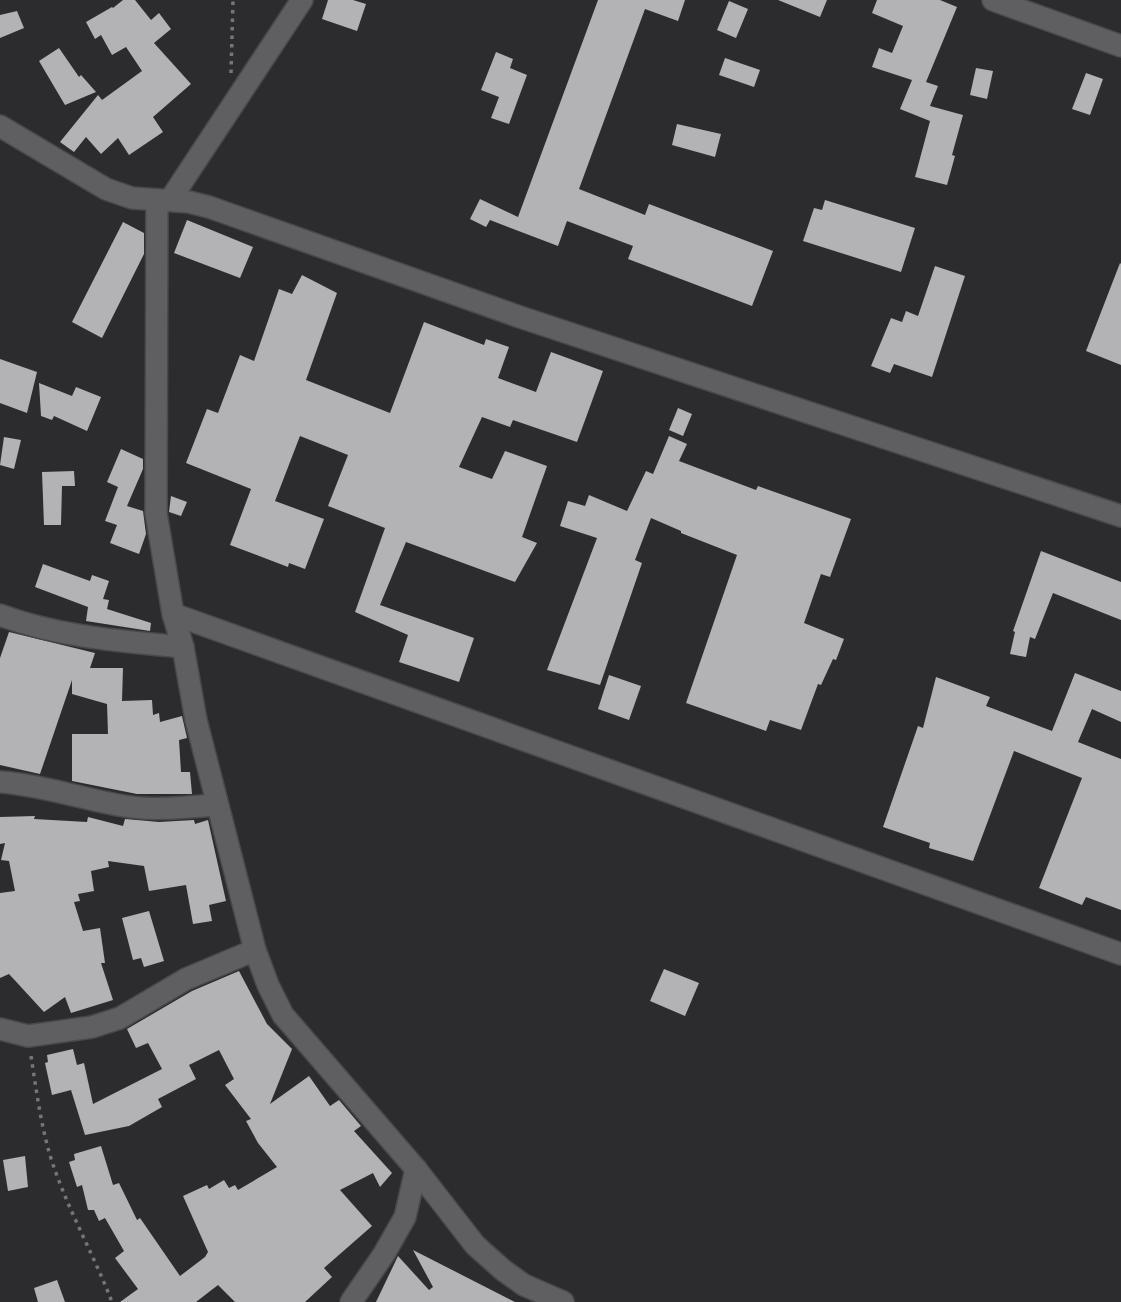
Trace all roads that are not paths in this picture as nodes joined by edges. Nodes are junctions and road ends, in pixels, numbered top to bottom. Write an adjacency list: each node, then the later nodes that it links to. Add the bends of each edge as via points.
1 (302, 0): 5 (street)
2 (993, 0): 3 (street)
3 (1121, 46)
4 (0, 126): 5 (street, via 106,189 132,198)
5 (164, 200): 6 (street, via 209,206 520,317); 7 (street, via 156,513)
6 (1121, 516)
7 (173, 614): 9 (street); 13 (street)
8 (0, 615): 9 (street, via 96,639)
9 (183, 647): 11 (street)
10 (0, 782): 11 (street, via 124,806)
11 (217, 805): 12 (street)
12 (256, 950): 14 (street, via 186,979 120,1018 92,1027 28,1036); 15 (street, via 283,1014)
13 (1121, 954)
14 (0, 1029)
15 (416, 1169): 16 (street, via 405,1217); 17 (street, via 475,1245 524,1285)
16 (351, 1302)
17 (563, 1302)

